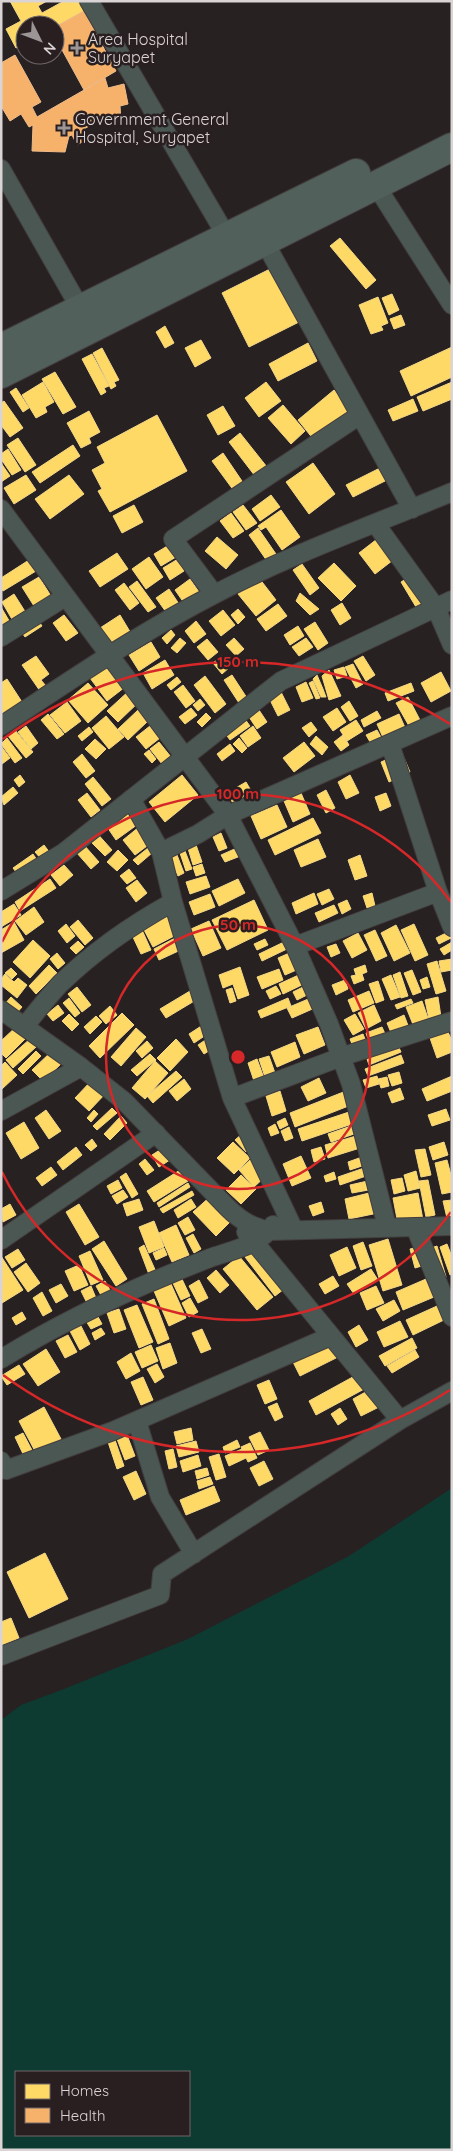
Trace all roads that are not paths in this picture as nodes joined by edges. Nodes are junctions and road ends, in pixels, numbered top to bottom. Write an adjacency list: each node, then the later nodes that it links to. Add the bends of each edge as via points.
1 (89, 1): 6 (street)
2 (452, 127): 6 (main road)
3 (452, 147): 5 (main road)
4 (1, 169): 9 (street)
5 (375, 184): 7 (main road); 8 (street)
6 (227, 237): 9 (main road)
7 (264, 241): 9 (main road); 12 (street)
8 (452, 305)
9 (86, 319): 10 (main road); 11 (main road)
10 (1, 348)
11 (1, 374)
12 (360, 415): 15 (street); 17 (street, via 173,539)
13 (452, 492): 15 (street)
14 (1, 509): 18 (street)
15 (412, 509): 16 (street)
16 (375, 523): 17 (street); 19 (street)
17 (214, 594): 22 (street)
18 (65, 597): 20 (street); 22 (street)
19 (444, 604): 21 (street); 26 (street, via 281,681)
20 (1, 637)
21 (452, 645)
22 (109, 656): 24 (street); 26 (street)
23 (452, 716): 25 (street)
24 (1, 726)
25 (390, 744): 28 (street); 31 (street)
26 (184, 757): 27 (street); 28 (street)
27 (131, 798): 29 (street); 30 (street, via 63,853)
28 (228, 815): 29 (street); 34 (street)
29 (161, 852): 32 (street)
30 (1, 891)
31 (438, 892): 33 (street); 34 (street)
32 (173, 902): 37 (street, via 142,919 93,956 60,985); 40 (street)
33 (452, 927)
34 (295, 946): 38 (street)
35 (1, 1010): 37 (street)
36 (452, 1021): 38 (street)
37 (25, 1026): 39 (street)
38 (341, 1057): 40 (street); 46 (street, via 351,1084)
39 (81, 1067): 41 (street); 42 (street, via 124,1101)
40 (232, 1098): 43 (street)
41 (1, 1111)
42 (156, 1133): 44 (street); 50 (street)
43 (284, 1205): 48 (street); 49 (street)
44 (228, 1208): 49 (street, via 252,1227); 51 (street)
45 (452, 1226): 47 (street)
46 (387, 1227): 47 (street); 48 (street)
47 (415, 1227): 52 (street)
48 (294, 1230): 49 (street)
49 (270, 1231): 51 (street)
50 (1, 1240)
51 (254, 1242): 53 (street); 54 (street, via 108,1300)
52 (452, 1317)
53 (331, 1336): 56 (street); 57 (street)
54 (1, 1358)
55 (452, 1391): 56 (street)
56 (400, 1420): 59 (street)
57 (137, 1421): 58 (street, via 6,1470); 59 (street, via 160,1497)
58 (1, 1461)
59 (194, 1554): 60 (street, via 162,1574 160,1595)
60 (1, 1656)

